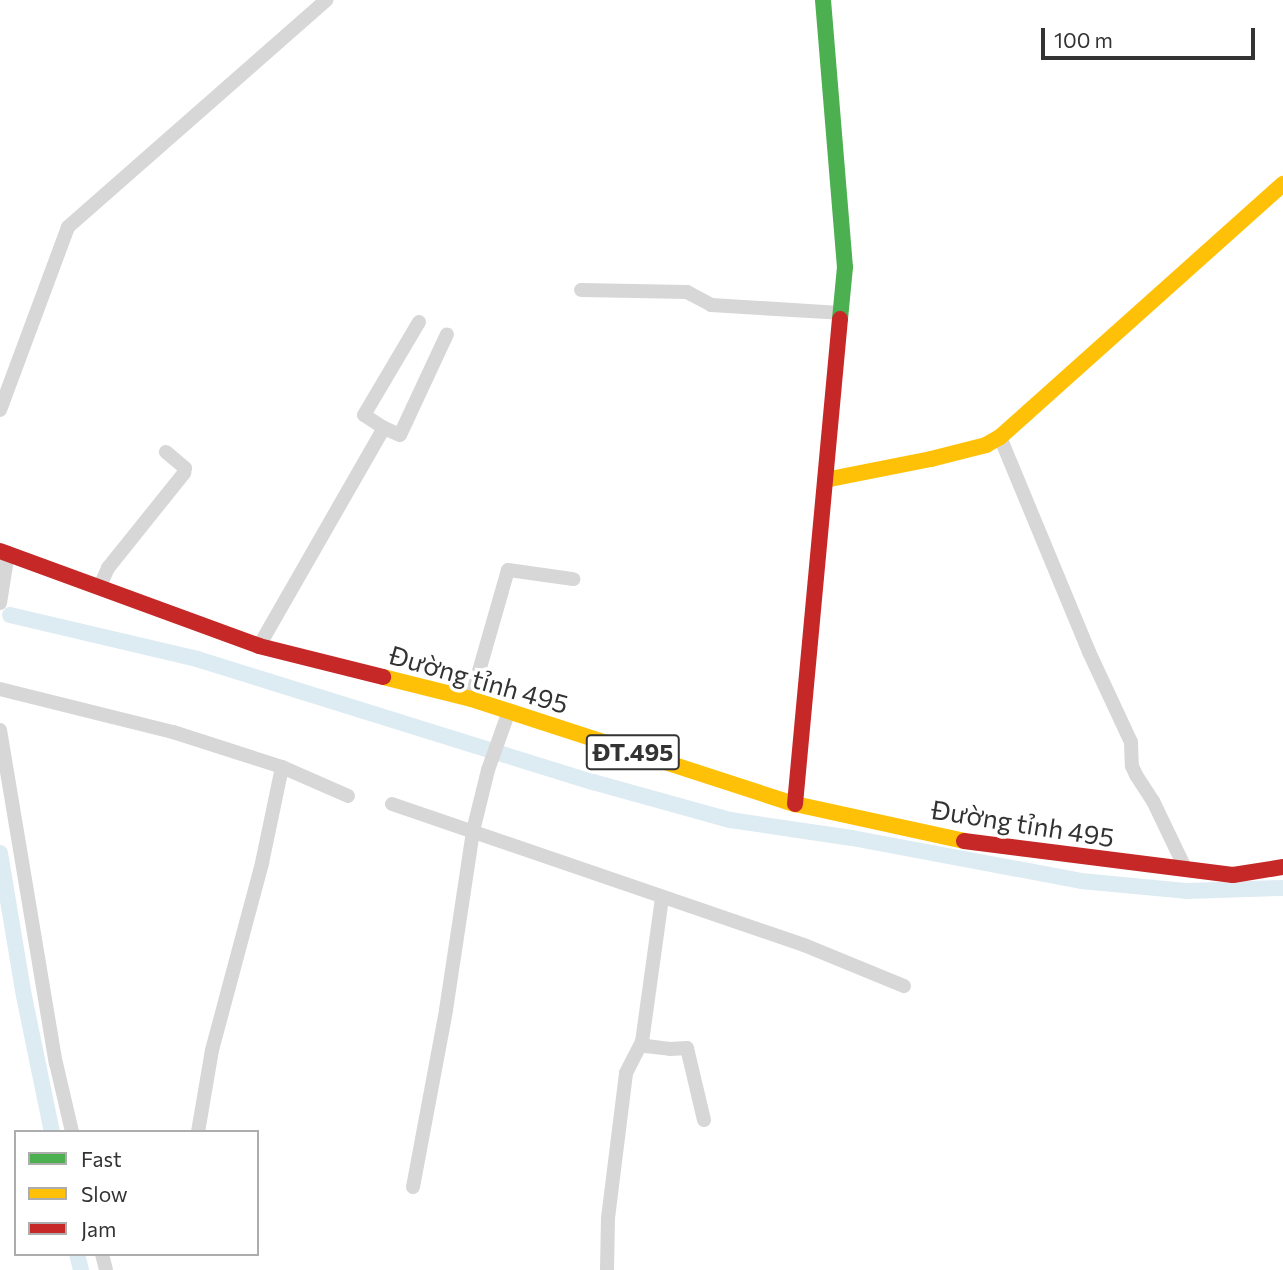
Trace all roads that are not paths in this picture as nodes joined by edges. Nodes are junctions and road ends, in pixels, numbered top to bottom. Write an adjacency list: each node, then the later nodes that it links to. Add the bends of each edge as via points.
1 (326, 0): 8 (street, via 68,227)
2 (823, 0): 5 (street, via 845,267)
3 (1283, 184): 10 (street)
4 (581, 290): 5 (street, via 687,292 711,305)
5 (840, 313): 12 (street)
6 (419, 322): 9 (street, via 364,415)
7 (447, 334): 9 (street, via 400,435)
8 (0, 410)
9 (384, 428): 17 (street)
10 (1000, 437): 12 (street, via 931,459); 28 (street, via 1131,742 1136,775)
11 (166, 452): 15 (street, via 185,468 184,473 108,568)
12 (825, 480): 25 (street)
13 (4, 552): 15 (street, Đường tỉnh 495 / ĐT.495); 16 (street)
14 (573, 579): 19 (street, via 508,570)
15 (100, 586): 17 (street, Đường tỉnh 495 / ĐT.495)
16 (0, 603)
17 (259, 646): 19 (street, Đường tỉnh 495 / ĐT.495)
18 (0, 689): 22 (street, via 173,732)
19 (471, 699): 20 (street, Đường tỉnh 495 / ĐT.495)
20 (509, 711): 25 (street, Đường tỉnh 495 / ĐT.495); 26 (street)
21 (0, 730): 33 (street)
22 (282, 767): 23 (street); 34 (street, via 262,863 212,1050)
23 (348, 796)
24 (392, 804): 26 (street)
25 (795, 804): 28 (street, Đường tỉnh 495 / ĐT.495, via 983,845)
26 (473, 831): 29 (street); 35 (street)
27 (1283, 867): 28 (street, Đường tỉnh 495 / ĐT.495, via 1233,875)
28 (1186, 870)
29 (662, 897): 30 (street, via 804,945); 31 (street)
30 (904, 986)
31 (642, 1042): 32 (street, via 687,1048); 36 (street, via 626,1073 608,1218)
32 (704, 1121)
33 (72, 1130)
34 (198, 1130)
35 (413, 1187)
36 (607, 1270)

